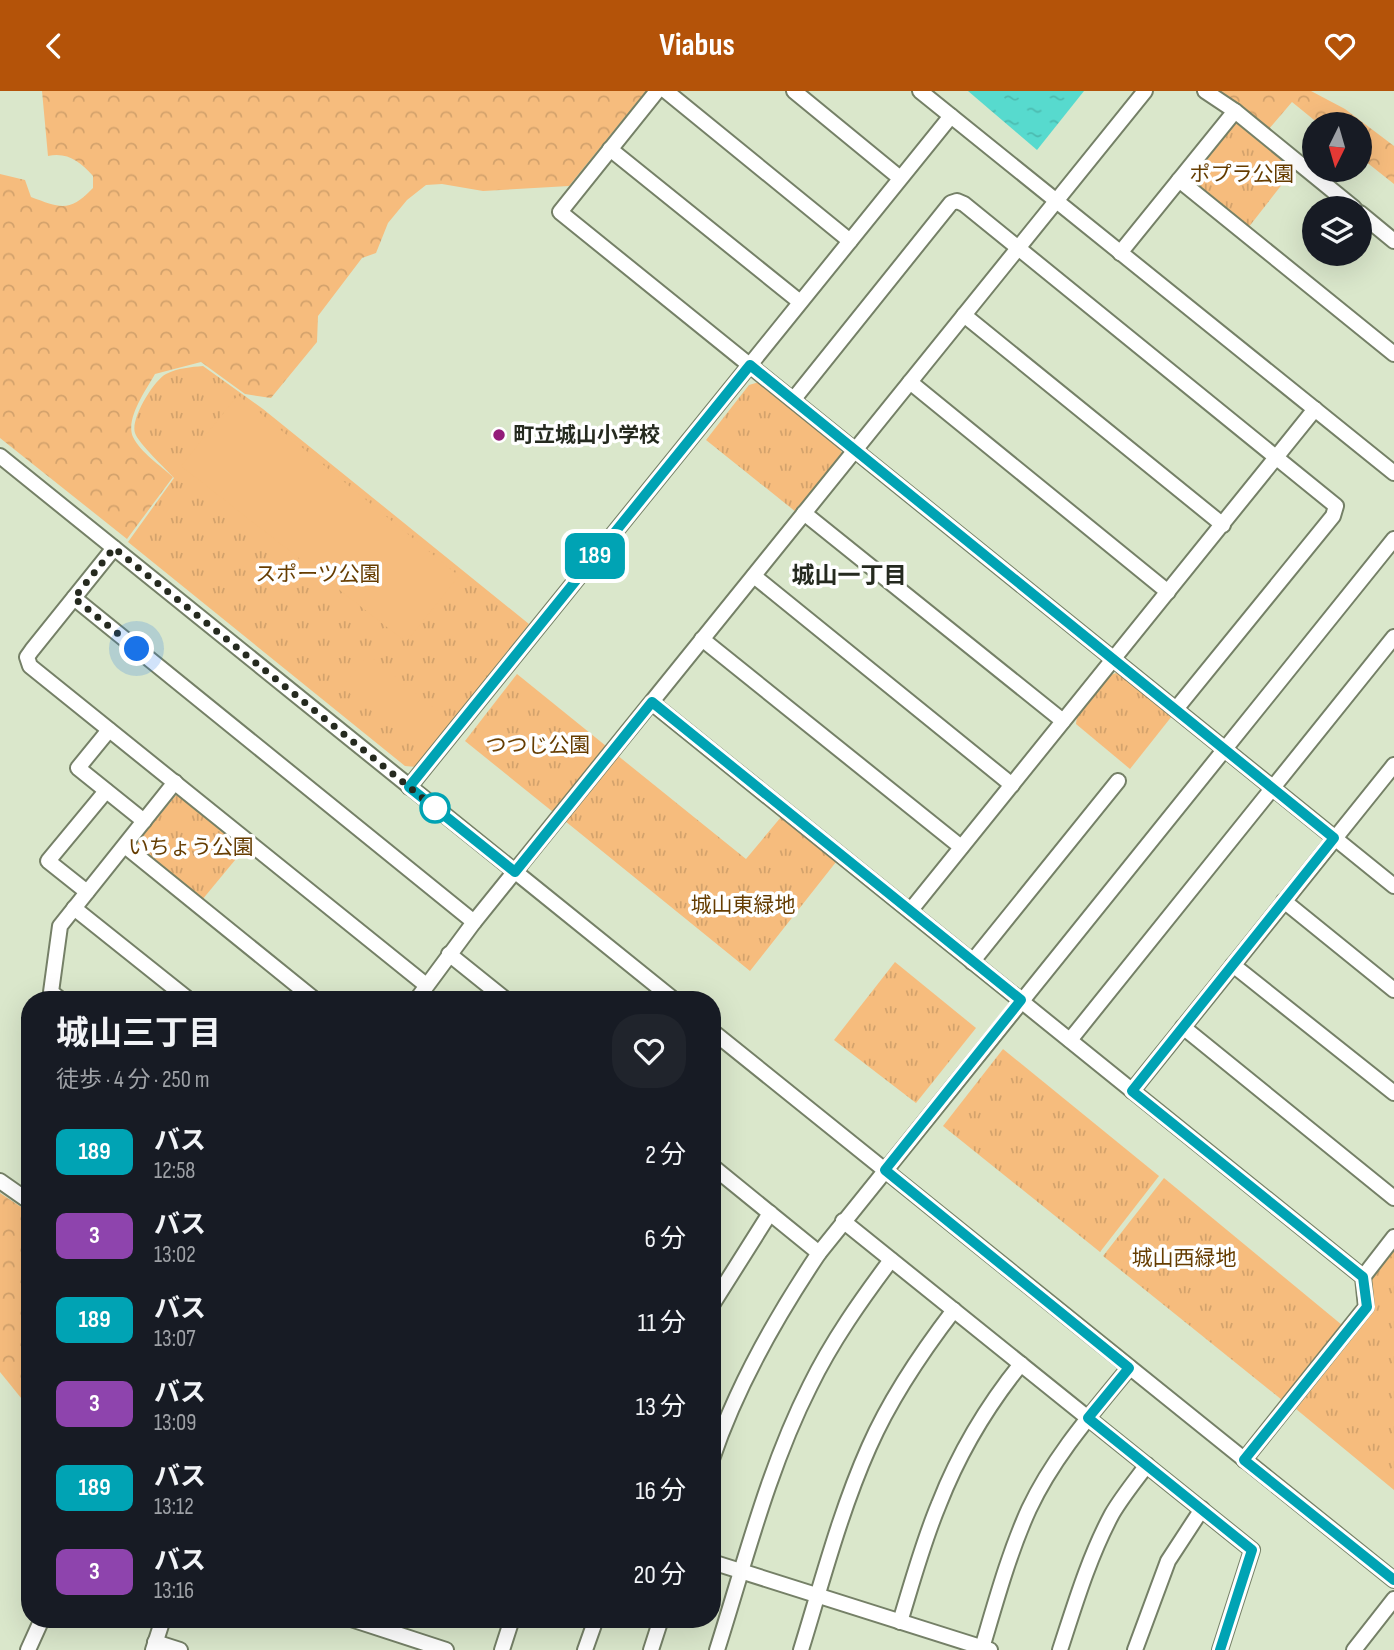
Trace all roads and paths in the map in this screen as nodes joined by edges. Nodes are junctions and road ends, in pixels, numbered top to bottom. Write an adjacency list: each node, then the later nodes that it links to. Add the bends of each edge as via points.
1 (657, 91): 9 (street)
2 (666, 91): 15 (street)
3 (793, 91): 10 (street)
4 (920, 91): 8 (street)
5 (1145, 91): 13 (street)
6 (1205, 91): 7 (street)
7 (1235, 111): 11 (street); 12 (street)
8 (951, 116): 10 (street); 13 (street)
9 (610, 149): 19 (street); 22 (street, via 560,212)
10 (900, 178): 15 (street)
11 (1179, 180): 18 (street); 21 (street)
12 (1339, 196)
13 (1055, 201): 17 (street); 18 (street)
14 (1372, 223): 16 (street)
15 (850, 241): 19 (street)
16 (1394, 241)
17 (1018, 248): 20 (street); 24 (street, via 964,204 953,202); 28 (street)
18 (1120, 253): 25 (street)
19 (800, 302): 22 (street)
20 (964, 315): 23 (street); 31 (street)
21 (1394, 354)
22 (750, 365): 24 (street); 49 (street)
23 (910, 383): 26 (street); 35 (street)
24 (793, 400): 26 (street)
25 (1315, 409): 28 (street); 29 (street)
26 (855, 450): 30 (street); 39 (street)
27 (0, 456): 33 (street)
28 (1277, 457): 31 (street); 41 (street, via 1334,503 1336,511)
29 (1394, 473)
30 (804, 513): 34 (street); 42 (street)
31 (1223, 525): 35 (street)
32 (1394, 539): 44 (street)
33 (114, 548): 36 (street); 49 (street)
34 (754, 576): 38 (street); 48 (street)
35 (1168, 592): 39 (street)
36 (74, 598): 43 (street, via 27,661); 62 (street)
37 (1394, 637): 50 (street)
38 (702, 639): 40 (street); 55 (street)
39 (1114, 659): 41 (street); 42 (street)
40 (652, 702): 56 (street); 61 (street)
41 (1176, 709): 44 (street)
42 (1063, 721): 48 (street)
43 (109, 730): 47 (street); 51 (street, via 78,768)
44 (1224, 748): 50 (street); 74 (street)
45 (1391, 775): 53 (street)
46 (1118, 781): 64 (street)
47 (175, 782): 52 (street); 66 (street)
48 (1012, 785): 55 (street)
49 (409, 787): 56 (street)
50 (1273, 788): 53 (street); 77 (street)
51 (106, 791): 52 (street); 58 (street, via 48,861)
52 (144, 821): 54 (street)
53 (1334, 838): 57 (street); 59 (street)
54 (125, 845): 58 (street); 70 (street)
55 (961, 847): 61 (street)
56 (515, 872): 62 (street); 73 (street)
57 (1394, 886)
58 (87, 892): 60 (street)
59 (1284, 901): 65 (street); 67 (street)
60 (74, 908): 68 (street, via 60,926); 69 (street)
61 (910, 911): 64 (street)
62 (474, 922): 63 (street)
63 (449, 954): 66 (street); 72 (street)
64 (972, 962): 74 (street)
65 (1233, 965): 75 (street); 79 (street)
66 (426, 985): 71 (street)
67 (1394, 990)
68 (51, 991)
69 (177, 991)
70 (304, 991)
71 (422, 991)
72 (495, 991)
73 (663, 991)
74 (1021, 1000): 77 (street); 80 (street)
75 (1183, 1027): 78 (street); 84 (street)
76 (721, 1038): 80 (street)
77 (1070, 1040): 78 (street)
78 (1132, 1091): 90 (street)
79 (1394, 1093)
80 (885, 1170): 86 (street); 94 (street)
81 (721, 1173): 85 (street)
82 (0, 1181): 83 (street)
83 (21, 1196)
84 (1394, 1198)
85 (770, 1213): 88 (street); 91 (street)
86 (843, 1221): 88 (street); 89 (street)
87 (1394, 1237): 90 (street)
88 (819, 1253): 96 (street, via 752,1365)
89 (891, 1260): 92 (street); 101 (street, via 846,1325 803,1401)
90 (1363, 1277): 97 (street, via 1367,1307)
91 (721, 1291)
92 (954, 1310): 93 (street); 103 (street, via 909,1373 870,1445)
93 (1021, 1364): 95 (street); 105 (street, via 986,1412 949,1480)
94 (1129, 1368): 95 (street); 97 (street)
95 (1088, 1418): 98 (street); 113 (street, via 1030,1508 1000,1589)
96 (721, 1435)
97 (1244, 1460): 102 (street)
98 (1147, 1465): 99 (street); 122 (street, via 1098,1543)
99 (1202, 1509): 123 (street, via 1168,1561); 124 (street, via 1252,1550)
100 (721, 1565): 101 (street)
101 (742, 1571): 103 (street); 120 (street)
102 (1394, 1580)
103 (818, 1596): 105 (street); 121 (street)
104 (1394, 1599): 125 (street)
105 (900, 1622): 113 (street)
106 (39, 1628): 114 (street)
107 (160, 1628): 112 (street)
108 (379, 1628): 116 (street)
109 (509, 1628): 117 (street)
110 (593, 1628): 118 (street)
111 (658, 1628): 119 (street)
112 (154, 1646): 115 (street)
113 (986, 1649)
114 (28, 1650)
115 (180, 1650)
116 (446, 1650)
117 (502, 1650)
118 (585, 1650)
119 (651, 1650)
120 (717, 1650)
121 (801, 1650)
122 (1060, 1650)
123 (1135, 1650)
124 (1220, 1650)
125 (1354, 1650)

